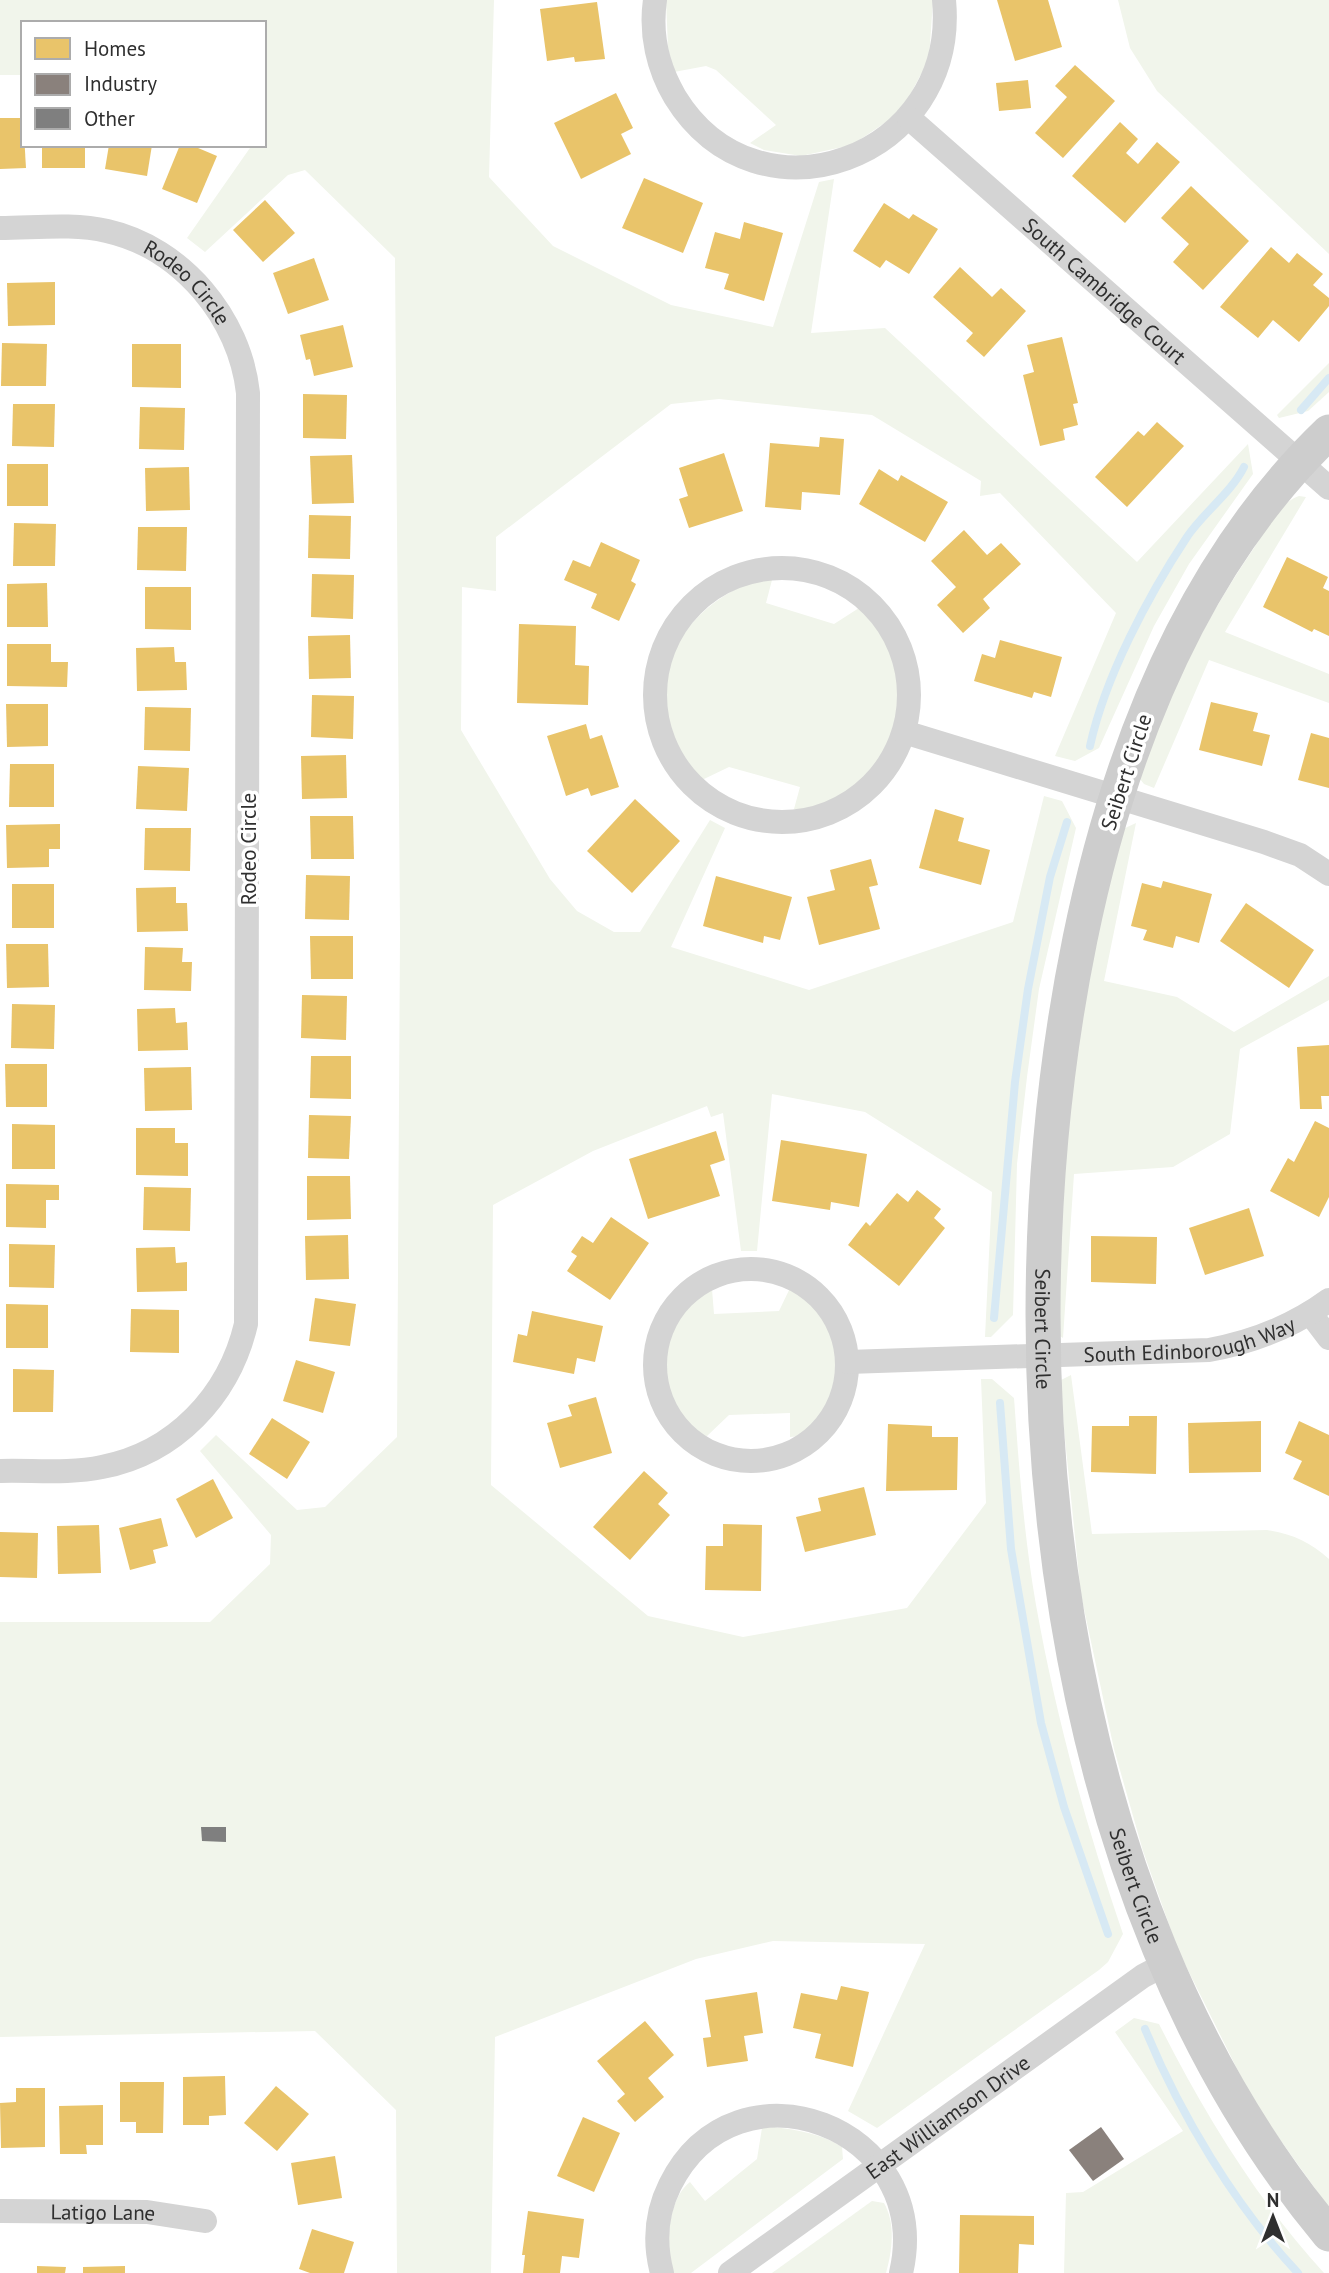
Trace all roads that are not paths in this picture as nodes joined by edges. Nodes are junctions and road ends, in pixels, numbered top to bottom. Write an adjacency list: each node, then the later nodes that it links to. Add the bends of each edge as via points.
1 (655, 0): 3 (street, via 655,41 671,90 697,125 732,150 774,164 818,165 867,150)
2 (944, 0): 3 (street, via 942,53 930,88)
3 (909, 118): 6 (street, South Cambridge Court)
4 (0, 228): 15 (street, Rodeo Circle, via 94,228 154,249 180,267 216,309 241,355 248,394 246,1324 233,1364 214,1398 182,1430 147,1452 87,1470)
5 (1329, 432): 6 (street, Seibert Circle)
6 (1300, 462): 7 (street, South Cambridge Court); 9 (street, Seibert Circle, via 1241,538 1185,628 1144,716)
7 (1329, 488)
8 (904, 732): 8 (street, via 909,687 904,658 892,631 852,588 811,571 751,571 711,589 678,620 659,661 655,708 669,753 698,791 747,817 802,820 846,805 882,774); 9 (street)
9 (1116, 796): 10 (street, via 1283,848); 13 (street, Seibert Circle, via 1085,916 1057,1071 1043,1234)
10 (1329, 874)
11 (1319, 1307): 12 (street); 13 (street, South Edinborough Way, via 1261,1337 1209,1350)
12 (1329, 1338)
13 (1042, 1356): 14 (street, South Edinborough Way); 16 (street, Seibert Circle, via 1052,1503 1076,1660 1115,1818)
14 (848, 1362): 14 (street, via 838,1321 811,1289 772,1270 744,1269 704,1281 681,1298 665,1321 654,1363 663,1405 680,1430 715,1454 759,1461 801,1448 823,1430 840,1405)
15 (0, 1471)
16 (1166, 1964): 17 (street, East Williamson Drive, via 1143,1976); 20 (street, Seibert Circle, via 1236,2105)
17 (881, 2166): 21 (street, via 849,2136 809,2119 757,2118 724,2130 684,2163 666,2193 657,2227); 22 (street, East Williamson Drive); 23 (street, via 897,2194 905,2226)
18 (0, 2211): 19 (street, Latigo Lane, via 147,2211)
19 (205, 2221)
20 (1329, 2234)
21 (662, 2273)
22 (730, 2273)
23 (901, 2273)

